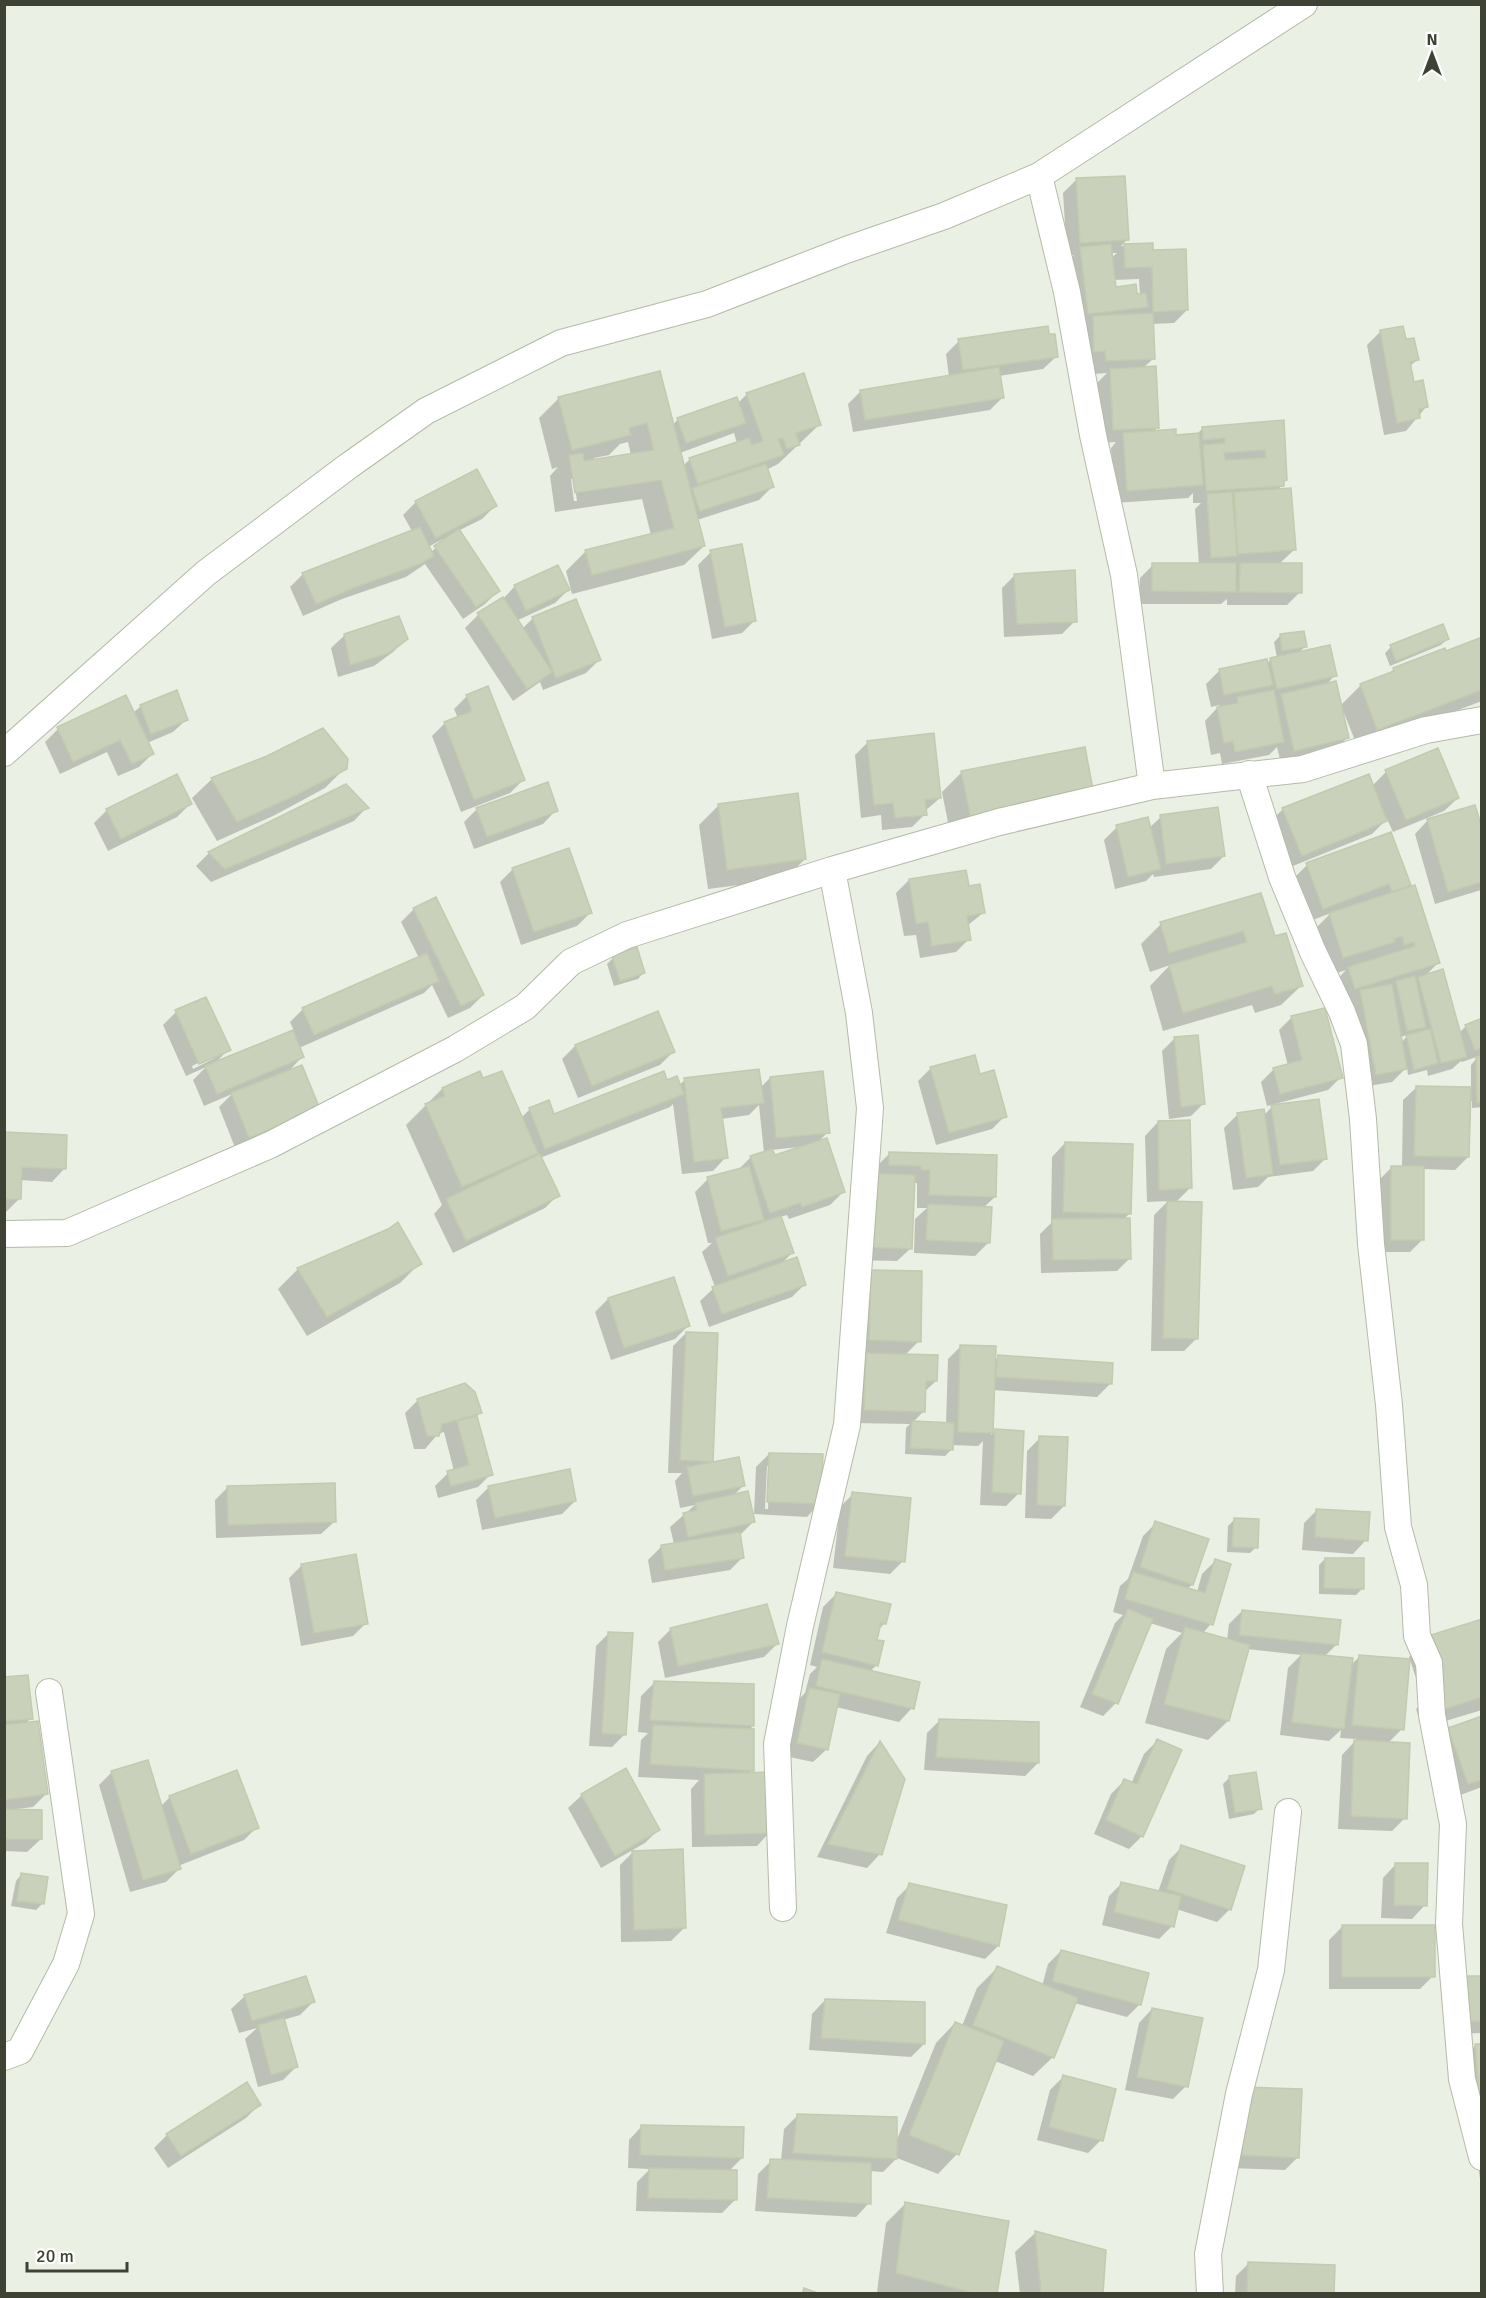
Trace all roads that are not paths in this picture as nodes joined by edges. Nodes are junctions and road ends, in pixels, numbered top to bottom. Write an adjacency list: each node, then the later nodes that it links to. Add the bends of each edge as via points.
1 (1304, 4): 2 (street)
2 (1039, 176): 4 (street, via 944,216 707,304 561,343 426,411 206,573); 6 (street, via 1067,292 1124,575)
3 (1482, 720): 5 (street, via 1426,730 1303,769)
4 (4, 753)
5 (1249, 774): 6 (street); 13 (street, via 1282,877 1354,1044 1398,1527 1414,1585 1417,1636 1429,1663 1432,1715 1453,1824 1449,1924 1461,2079)
6 (1152, 786): 7 (street, via 999,822)
7 (832, 870): 8 (street, via 627,935 571,962 515,1013 455,1049 270,1145 67,1233); 11 (street, via 859,1013 870,1108 847,1425 777,1744)
8 (4, 1234)
9 (49, 1692): 12 (street, via 81,1914 66,1964 20,2051)
10 (1288, 1812): 14 (street, via 1271,1970 1239,2094 1210,2242)
11 (783, 1908)
12 (4, 2057)
13 (1482, 2157)
14 (1210, 2294)

